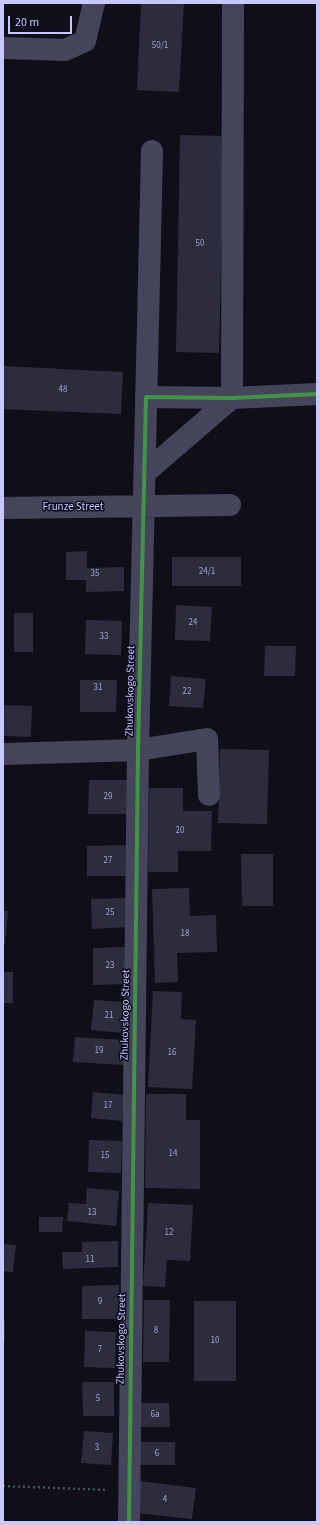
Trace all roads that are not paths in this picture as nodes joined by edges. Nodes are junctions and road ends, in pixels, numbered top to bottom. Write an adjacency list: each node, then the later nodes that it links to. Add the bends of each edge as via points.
1 (94, 3): 3 (street, via 85,41 65,50)
2 (233, 3): 7 (street)
3 (3, 48)
4 (152, 151): 6 (street, Zhukovskogo Street)
5 (317, 394): 7 (street)
6 (146, 397): 7 (street); 8 (street, Zhukovskogo Street)
7 (232, 398): 8 (street)
8 (146, 472): 11 (street, Zhukovskogo Street)
9 (230, 505): 11 (street, Frunze Street)
10 (3, 508): 11 (street, Frunze Street)
11 (144, 508): 12 (street, Zhukovskogo Street)
12 (138, 750): 13 (street); 14 (street, via 207,739); 15 (street, Zhukovskogo Street)
13 (3, 754)
14 (209, 795)
15 (129, 1522)

